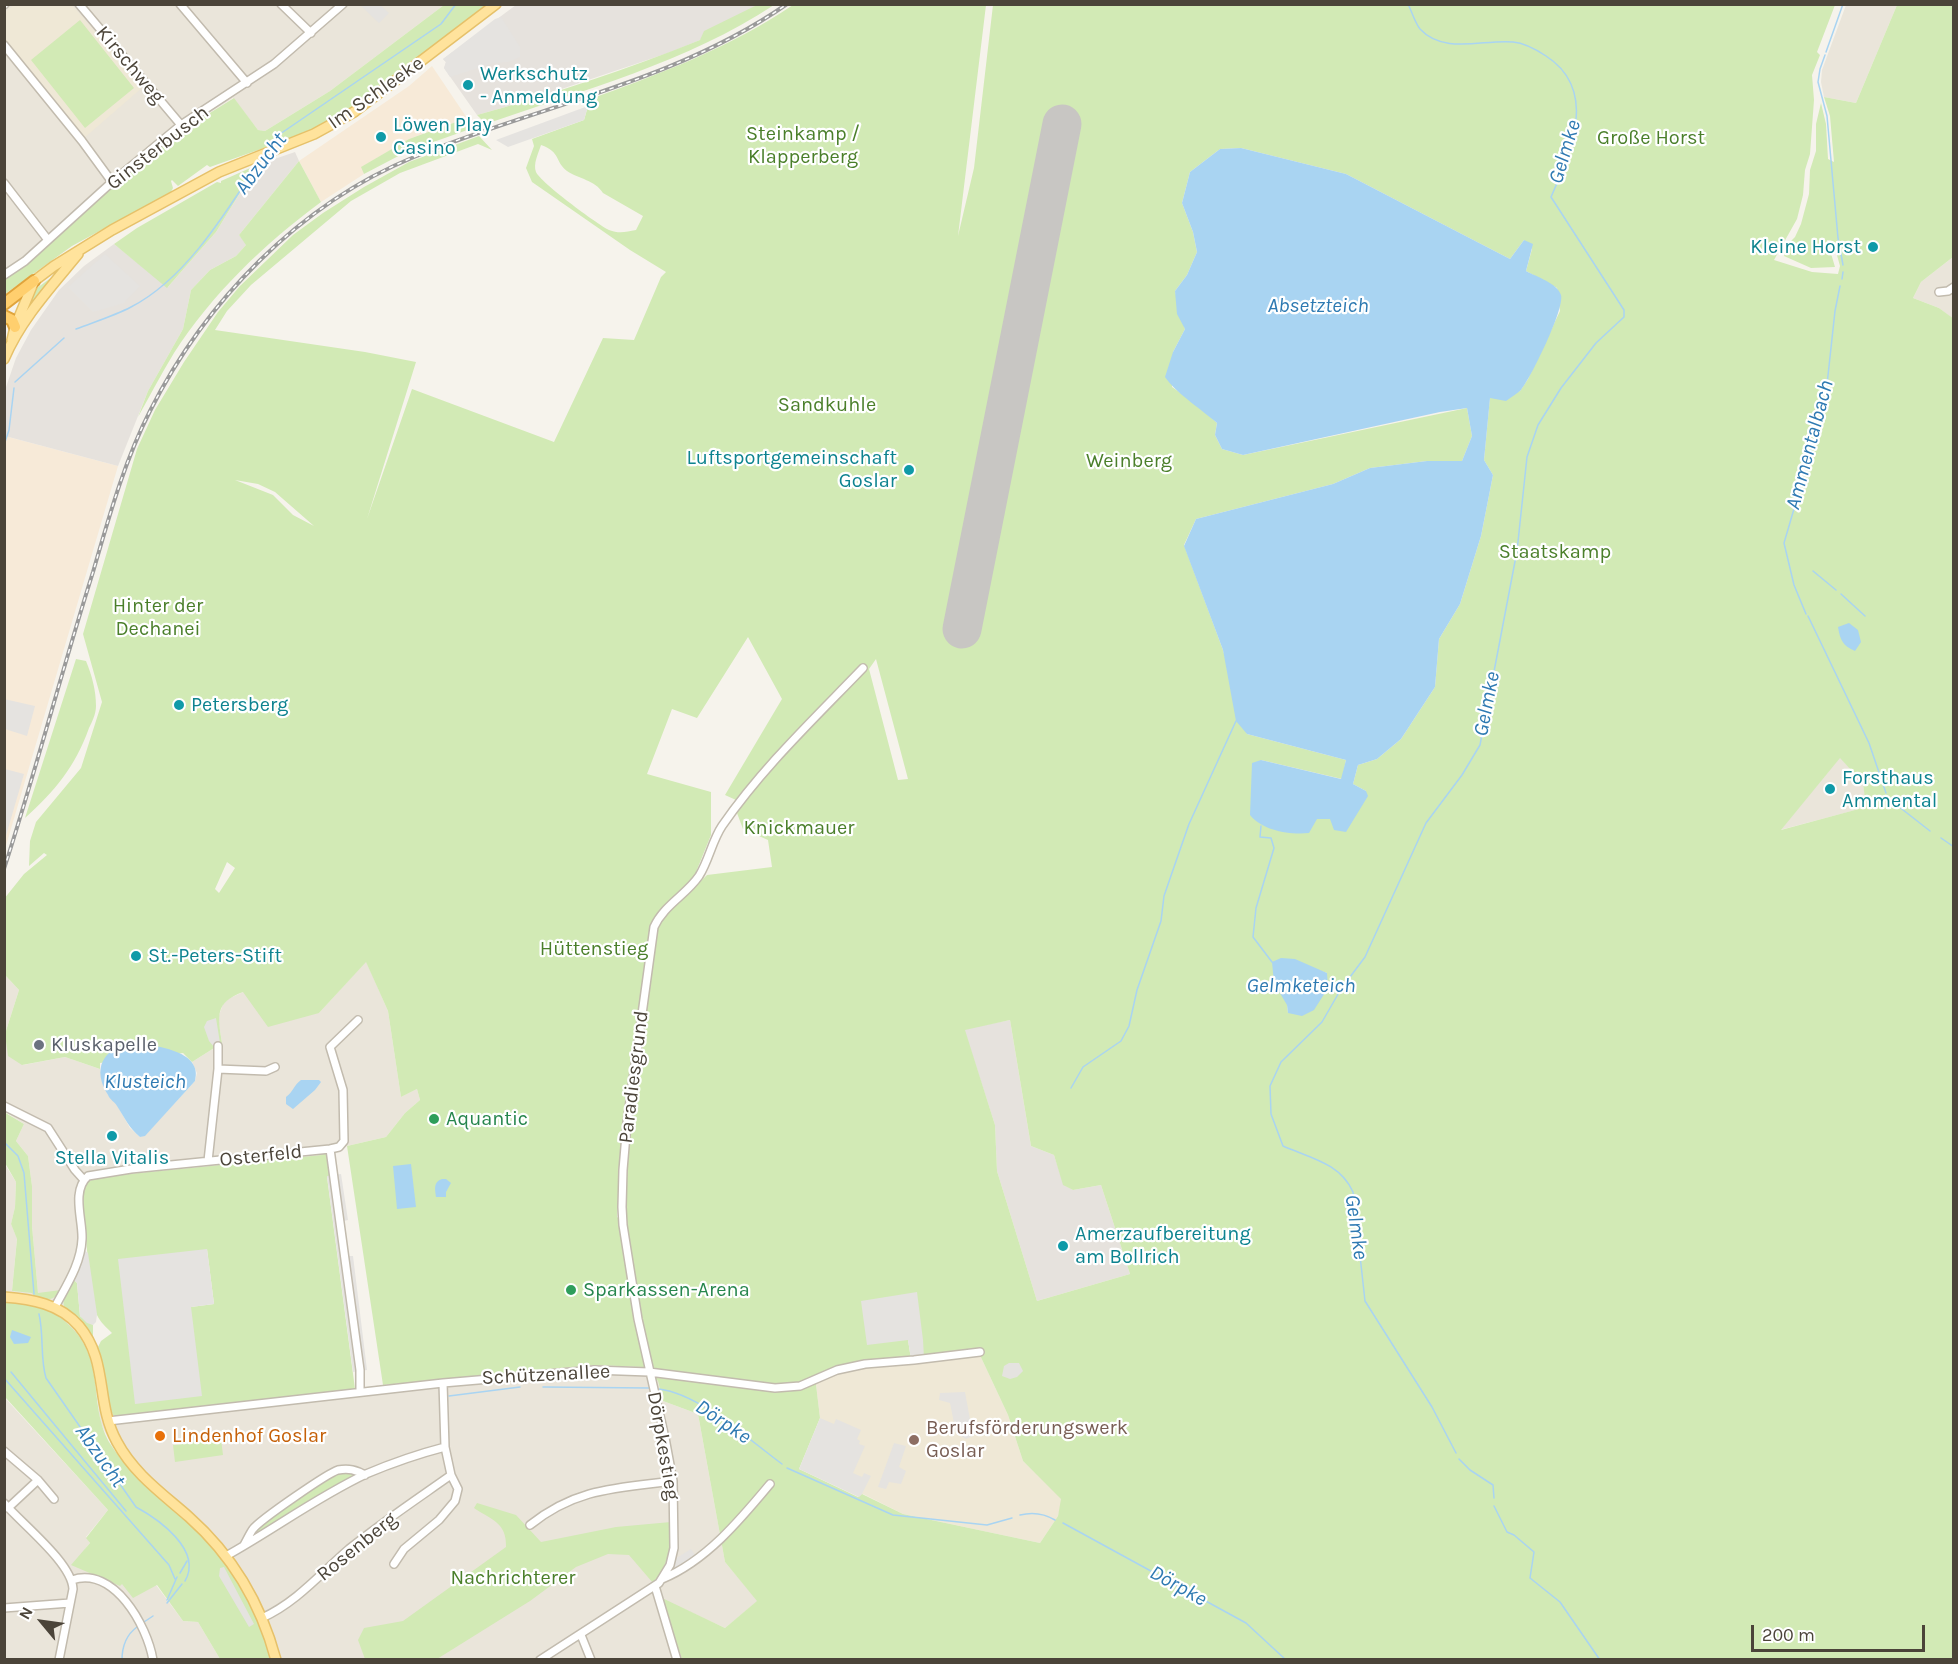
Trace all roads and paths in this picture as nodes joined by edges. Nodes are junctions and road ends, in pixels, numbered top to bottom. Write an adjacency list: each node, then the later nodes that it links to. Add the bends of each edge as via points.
1 (180, 4): 8 (street)
2 (281, 4): 6 (street)
3 (343, 4): 6 (street, Ginsterbusch)
4 (496, 4): 13 (main road, Im Schleeke, via 354,112 314,134 202,180)
5 (81, 5): 9 (street, Kirschweg)
6 (311, 33): 8 (street, Ginsterbusch)
7 (4, 45): 10 (street)
8 (247, 83): 9 (street, Ginsterbusch)
9 (181, 125): 10 (street, Ginsterbusch)
10 (112, 182): 12 (street, Ginsterbusch)
11 (4, 183): 12 (street)
12 (48, 240): 14 (street, Ginsterbusch)
13 (86, 246): 15 (main road, Im Schleeke); 21 (main road, Im Schleeke)
14 (4, 275)
15 (34, 281): 18 (highway); 20 (main road, Im Schleeke)
16 (1953, 287): 17 (street)
17 (1939, 292)
18 (4, 304)
19 (4, 316): 20 (highway)
20 (15, 327): 21 (main road, Im Schleeke)
21 (12, 340): 22 (main road, Im Schleeke)
22 (4, 359)
23 (863, 668): 35 (street, Paradiesgrund, via 752,786 718,833 699,876 662,913 653,934 627,1123 622,1207)
24 (358, 1020): 29 (street, via 330,1047 343,1090 344,1141)
25 (218, 1046): 27 (street)
26 (275, 1067): 27 (street, via 266,1071)
27 (218, 1069): 30 (street)
28 (4, 1106): 31 (street, via 48,1128)
29 (330, 1149): 30 (street, Osterfeld); 37 (street, Osterfeld)
30 (208, 1161): 31 (street, Osterfeld, via 94,1174)
31 (84, 1180): 33 (street, via 79,1194 81,1254)
32 (4, 1298): 33 (main road, via 31,1300)
33 (58, 1309): 38 (main road, via 75,1322 98,1359)
34 (980, 1352): 35 (street, Schützenallee, via 865,1364 837,1370 793,1388)
35 (649, 1372): 36 (street, Schützenallee, via 594,1370); 44 (street, Dörpkestieg)
36 (443, 1383): 37 (street, Schützenallee); 39 (street, Rosenberg)
37 (360, 1392): 38 (street, Schützenallee)
38 (108, 1421): 50 (main road, via 136,1469)
39 (445, 1447): 41 (street, via 409,1456); 42 (street, Rosenberg)
40 (4, 1451): 43 (street)
41 (365, 1475): 49 (street); 49 (street, via 354,1469 326,1475 254,1528)
42 (451, 1475): 51 (street, Rosenberg, via 458,1489 455,1501 435,1524 404,1549); 57 (street, Rosenberg, via 349,1550 297,1598)
43 (38, 1480): 46 (street); 47 (street)
44 (673, 1481): 48 (street, via 582,1494 555,1506); 53 (street, Dörpkestieg, via 674,1548)
45 (770, 1485): 53 (street, via 730,1530 693,1561)
46 (54, 1499)
47 (6, 1505): 52 (street, via 62,1563)
48 (530, 1525)
49 (243, 1547): 50 (street)
50 (226, 1556): 57 (main road, via 249,1588)
51 (394, 1564)
52 (72, 1580): 55 (street); 60 (street, via 88,1578 109,1586 127,1602 141,1623)
53 (662, 1580): 54 (street, Dörpkestieg)
54 (655, 1586): 58 (street, Dörpkestieg); 64 (street)
55 (70, 1603): 56 (street); 59 (street)
56 (4, 1608)
57 (262, 1618): 61 (main road)
58 (581, 1635): 62 (street, Dörpkestieg); 63 (street)
59 (59, 1659)
60 (153, 1659)
61 (276, 1659)
62 (540, 1659)
63 (591, 1659)
64 (677, 1659)

